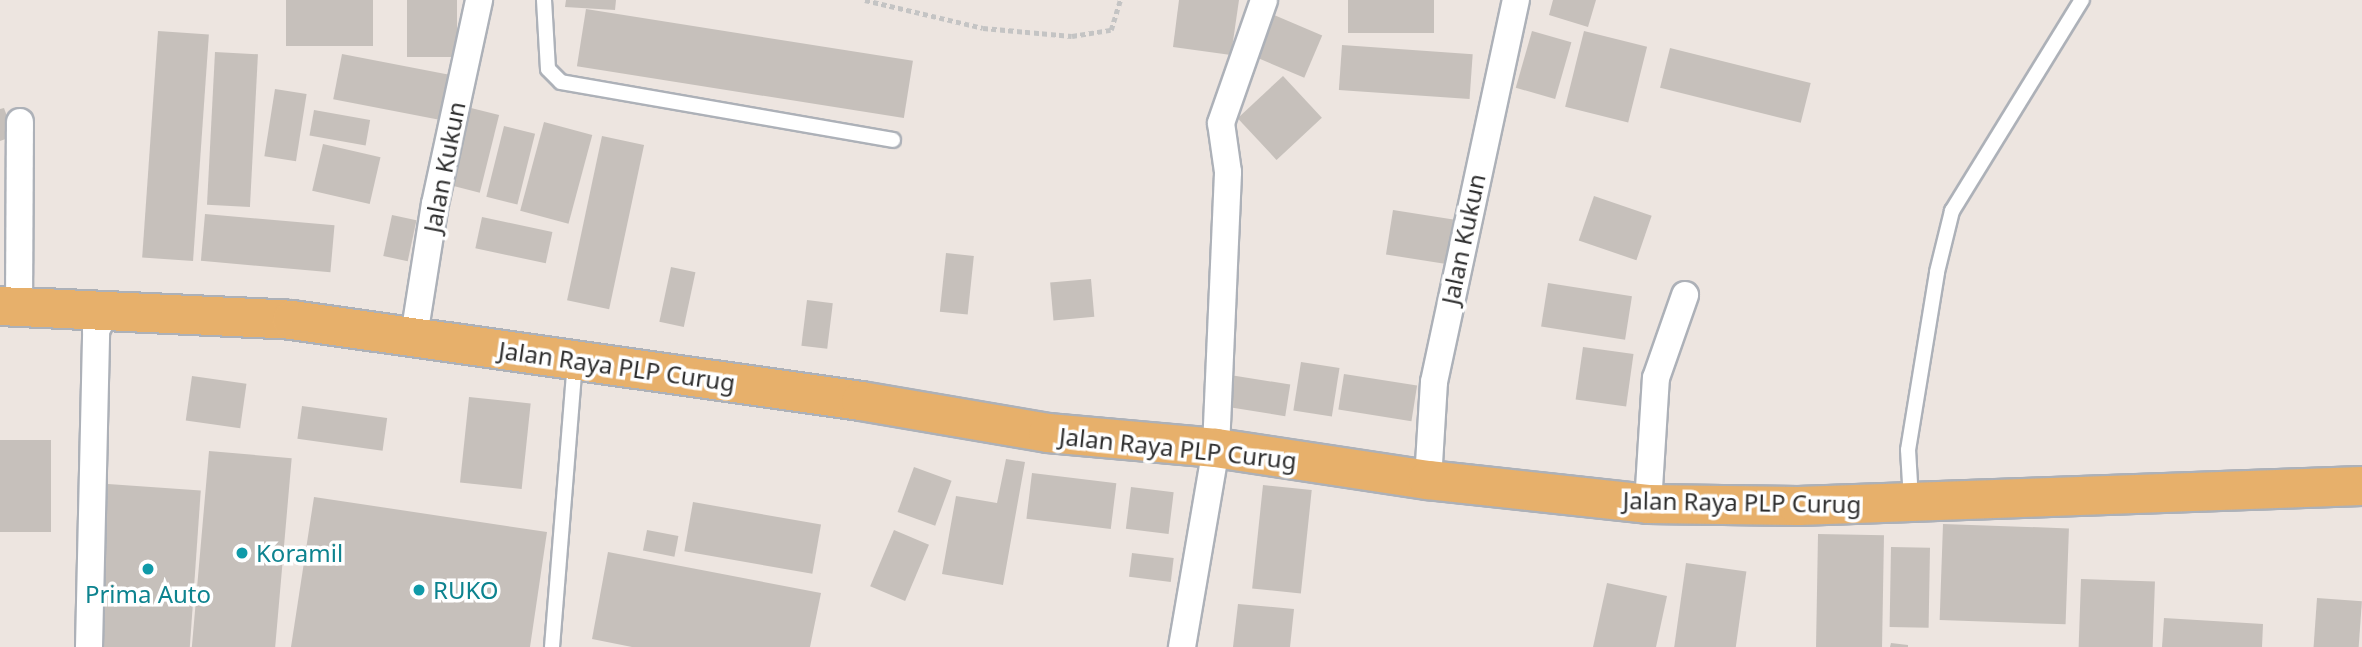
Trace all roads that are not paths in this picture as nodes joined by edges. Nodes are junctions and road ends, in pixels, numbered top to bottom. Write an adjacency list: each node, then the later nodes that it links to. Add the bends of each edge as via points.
1 (479, 0): 11 (street, Jalan Kukun, via 435,204)
2 (544, 0): 7 (lane, via 548,69 561,82)
3 (1264, 0): 13 (street, via 1221,122 1228,172)
4 (1516, 0): 14 (street, Jalan Kukun, via 1434,382)
5 (2082, 0): 16 (lane, via 1952,211 1937,271 1908,450)
6 (20, 122): 9 (street)
7 (893, 140)
8 (1685, 295): 17 (street, via 1657,378)
9 (9, 305): 10 (main road, Jalan Raya PLP Curug)
10 (107, 311): 11 (main road, Jalan Raya PLP Curug, via 209,312); 18 (street, via 96,330)
11 (414, 336): 12 (main road, Jalan Raya PLP Curug)
12 (575, 360): 13 (main road, Jalan Raya PLP Curug, via 1048,433); 19 (lane)
13 (1216, 448): 14 (main road, Jalan Raya PLP Curug); 20 (street)
14 (1428, 480): 17 (main road, Jalan Raya PLP Curug)
15 (2362, 486): 16 (main road, Jalan Raya PLP Curug)
16 (1912, 503): 17 (main road, Jalan Raya PLP Curug)
17 (1648, 504)
18 (89, 647)
19 (552, 647)
20 (1182, 647)

